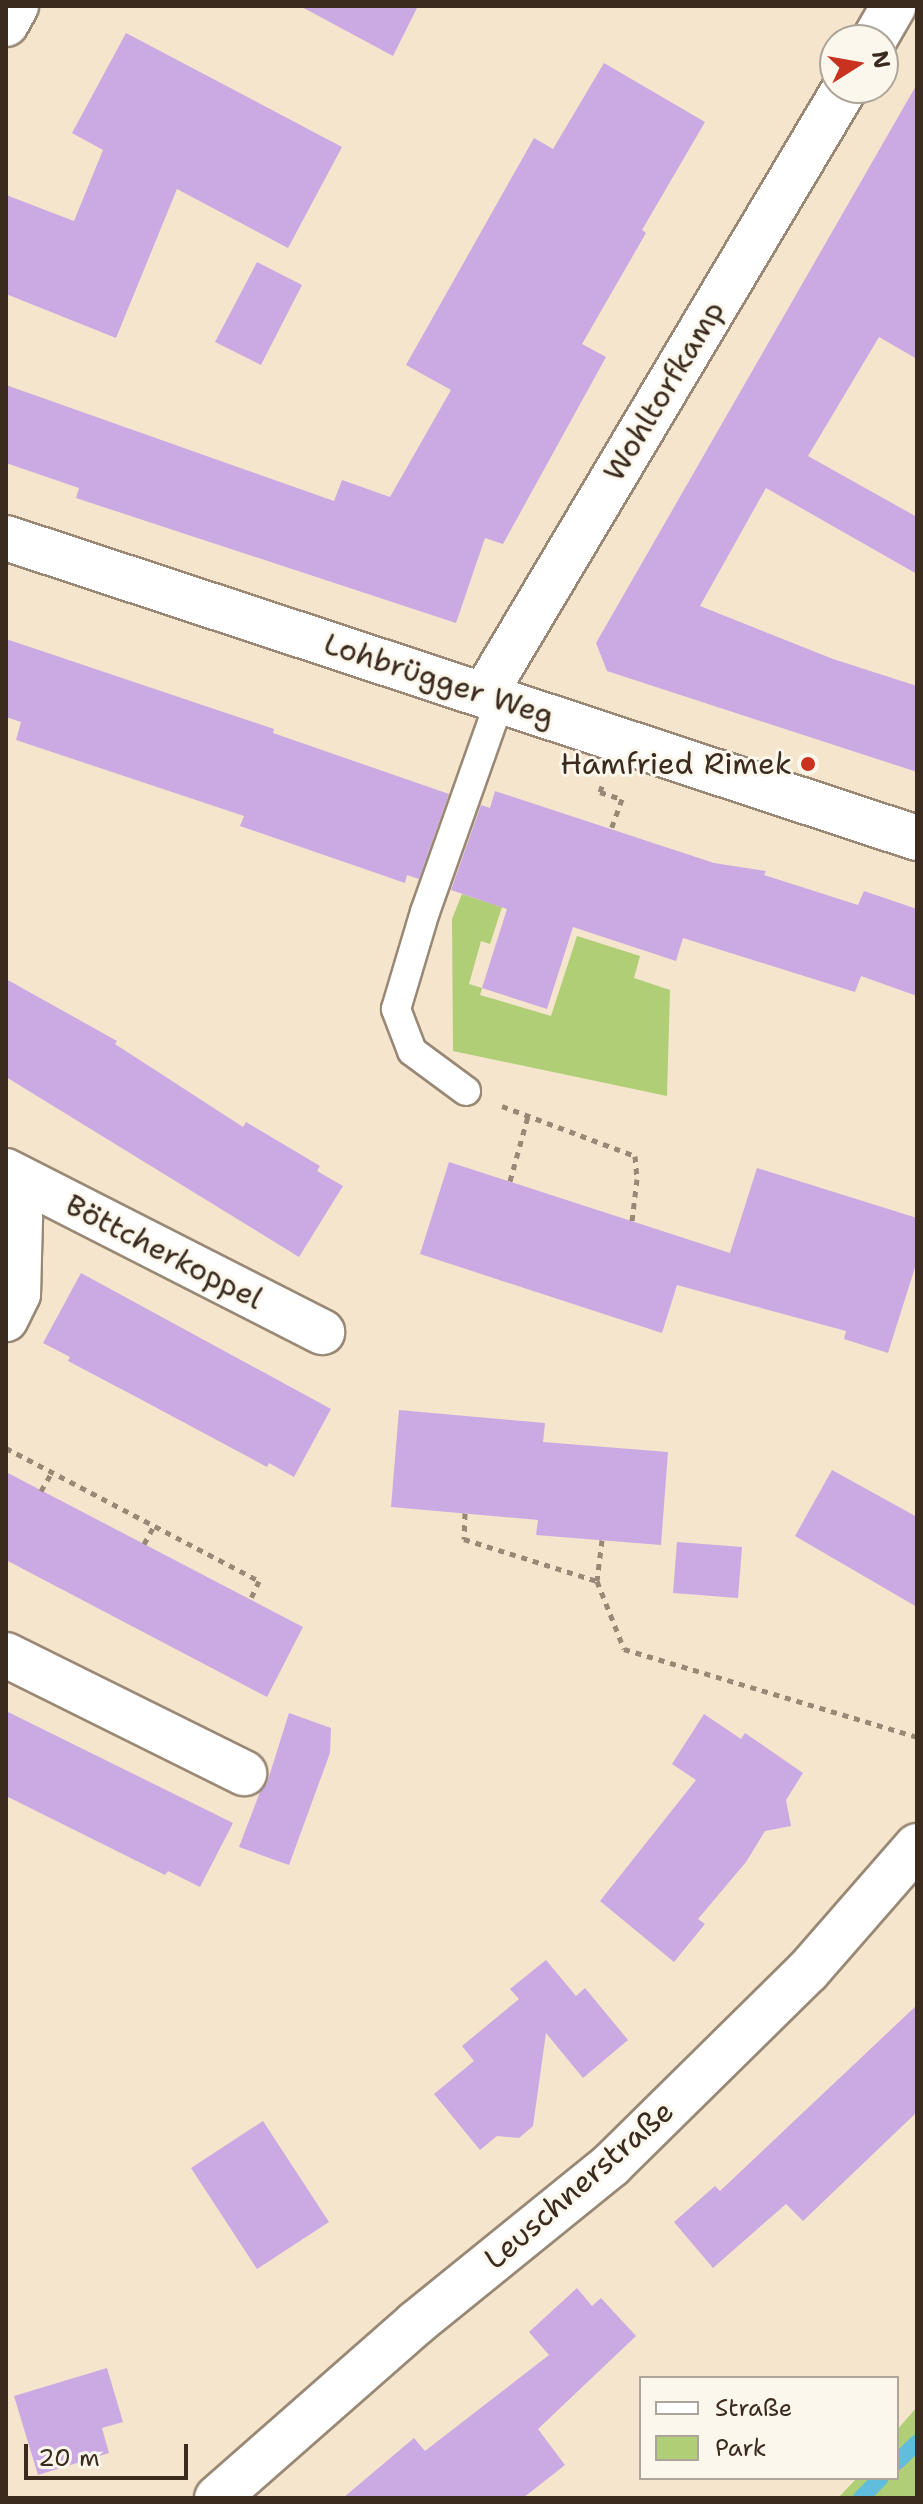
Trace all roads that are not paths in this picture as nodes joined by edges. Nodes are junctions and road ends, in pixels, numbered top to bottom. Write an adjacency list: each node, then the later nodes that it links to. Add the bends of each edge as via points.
1 (16, 6): 3 (street)
2 (894, 6): 4 (street)
3 (6, 24)
4 (883, 24)
5 (836, 104): 7 (street, Wohltorfkamp)
6 (6, 538): 7 (street, Lohbrügger Weg)
7 (492, 697): 8 (street, Lohbrügger Weg); 9 (lane, via 396,1009 412,1051)
8 (917, 838)
9 (466, 1091)
10 (6, 1171): 13 (street, Böttcherkoppel)
11 (6, 1187): 12 (street, Böttcherkoppel, via 20,1219 18,1294)
12 (6, 1319)
13 (322, 1332)
14 (6, 1655): 15 (street)
15 (244, 1773)
16 (917, 1846): 17 (street, Leuschnerstraße, via 808,1971 611,2165 416,2323)
17 (217, 2498)

